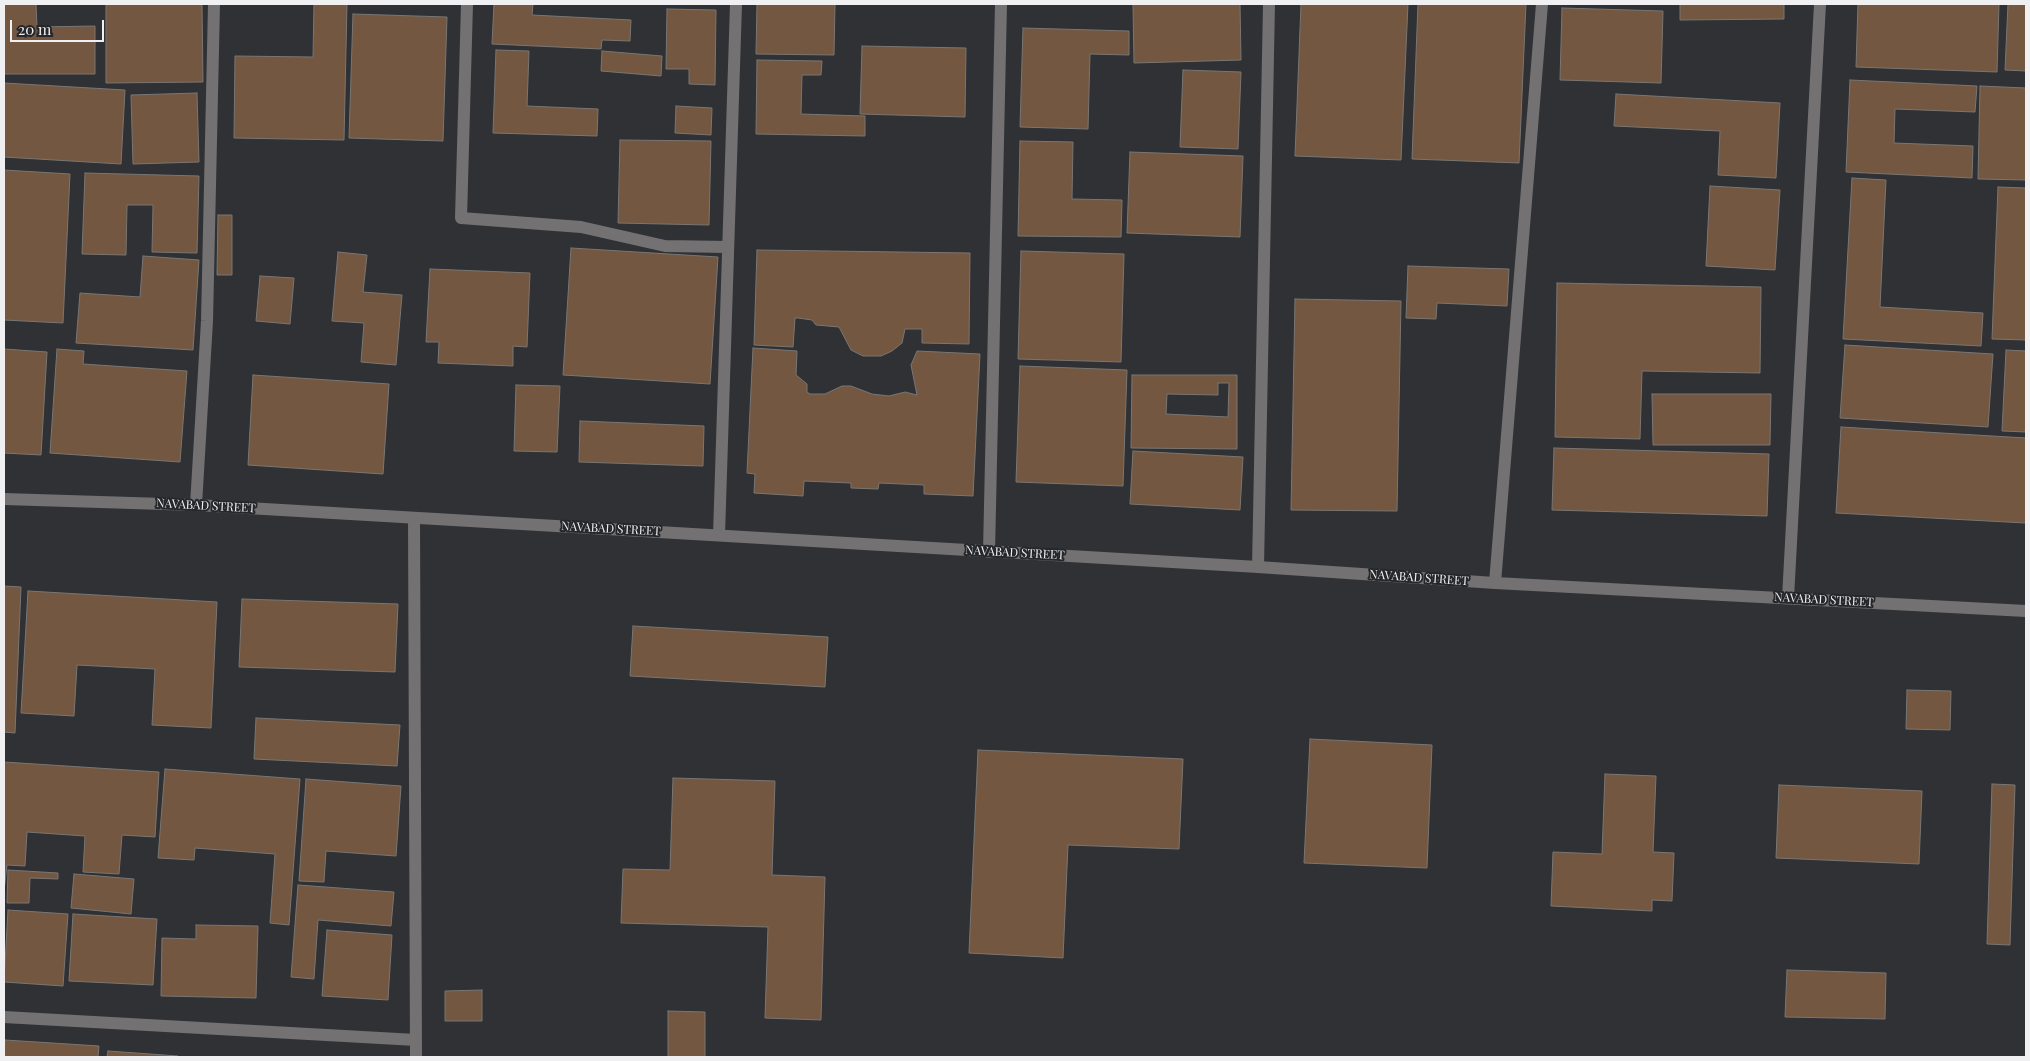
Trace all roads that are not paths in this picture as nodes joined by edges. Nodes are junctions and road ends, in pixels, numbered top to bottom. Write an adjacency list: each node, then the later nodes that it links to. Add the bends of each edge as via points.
1 (214, 4): 10 (street, via 207,321)
2 (467, 4): 8 (street, via 461,218 581,227 665,246)
3 (736, 4): 8 (street)
4 (1000, 4): 13 (street)
5 (1269, 4): 14 (street)
6 (1542, 4): 15 (street)
7 (1820, 4): 16 (street)
8 (728, 247): 12 (street)
9 (4, 499): 10 (street, NAVABAD STREET)
10 (196, 505): 11 (street, NAVABAD STREET)
11 (414, 518): 12 (street, NAVABAD STREET); 19 (street)
12 (719, 535): 13 (street, NAVABAD STREET)
13 (989, 552): 14 (street, NAVABAD STREET)
14 (1258, 567): 15 (street, NAVABAD STREET)
15 (1495, 583): 16 (street, NAVABAD STREET)
16 (1788, 598): 17 (street, NAVABAD STREET)
17 (2026, 611)
18 (4, 1017): 19 (street)
19 (416, 1040): 20 (street)
20 (416, 1057)

